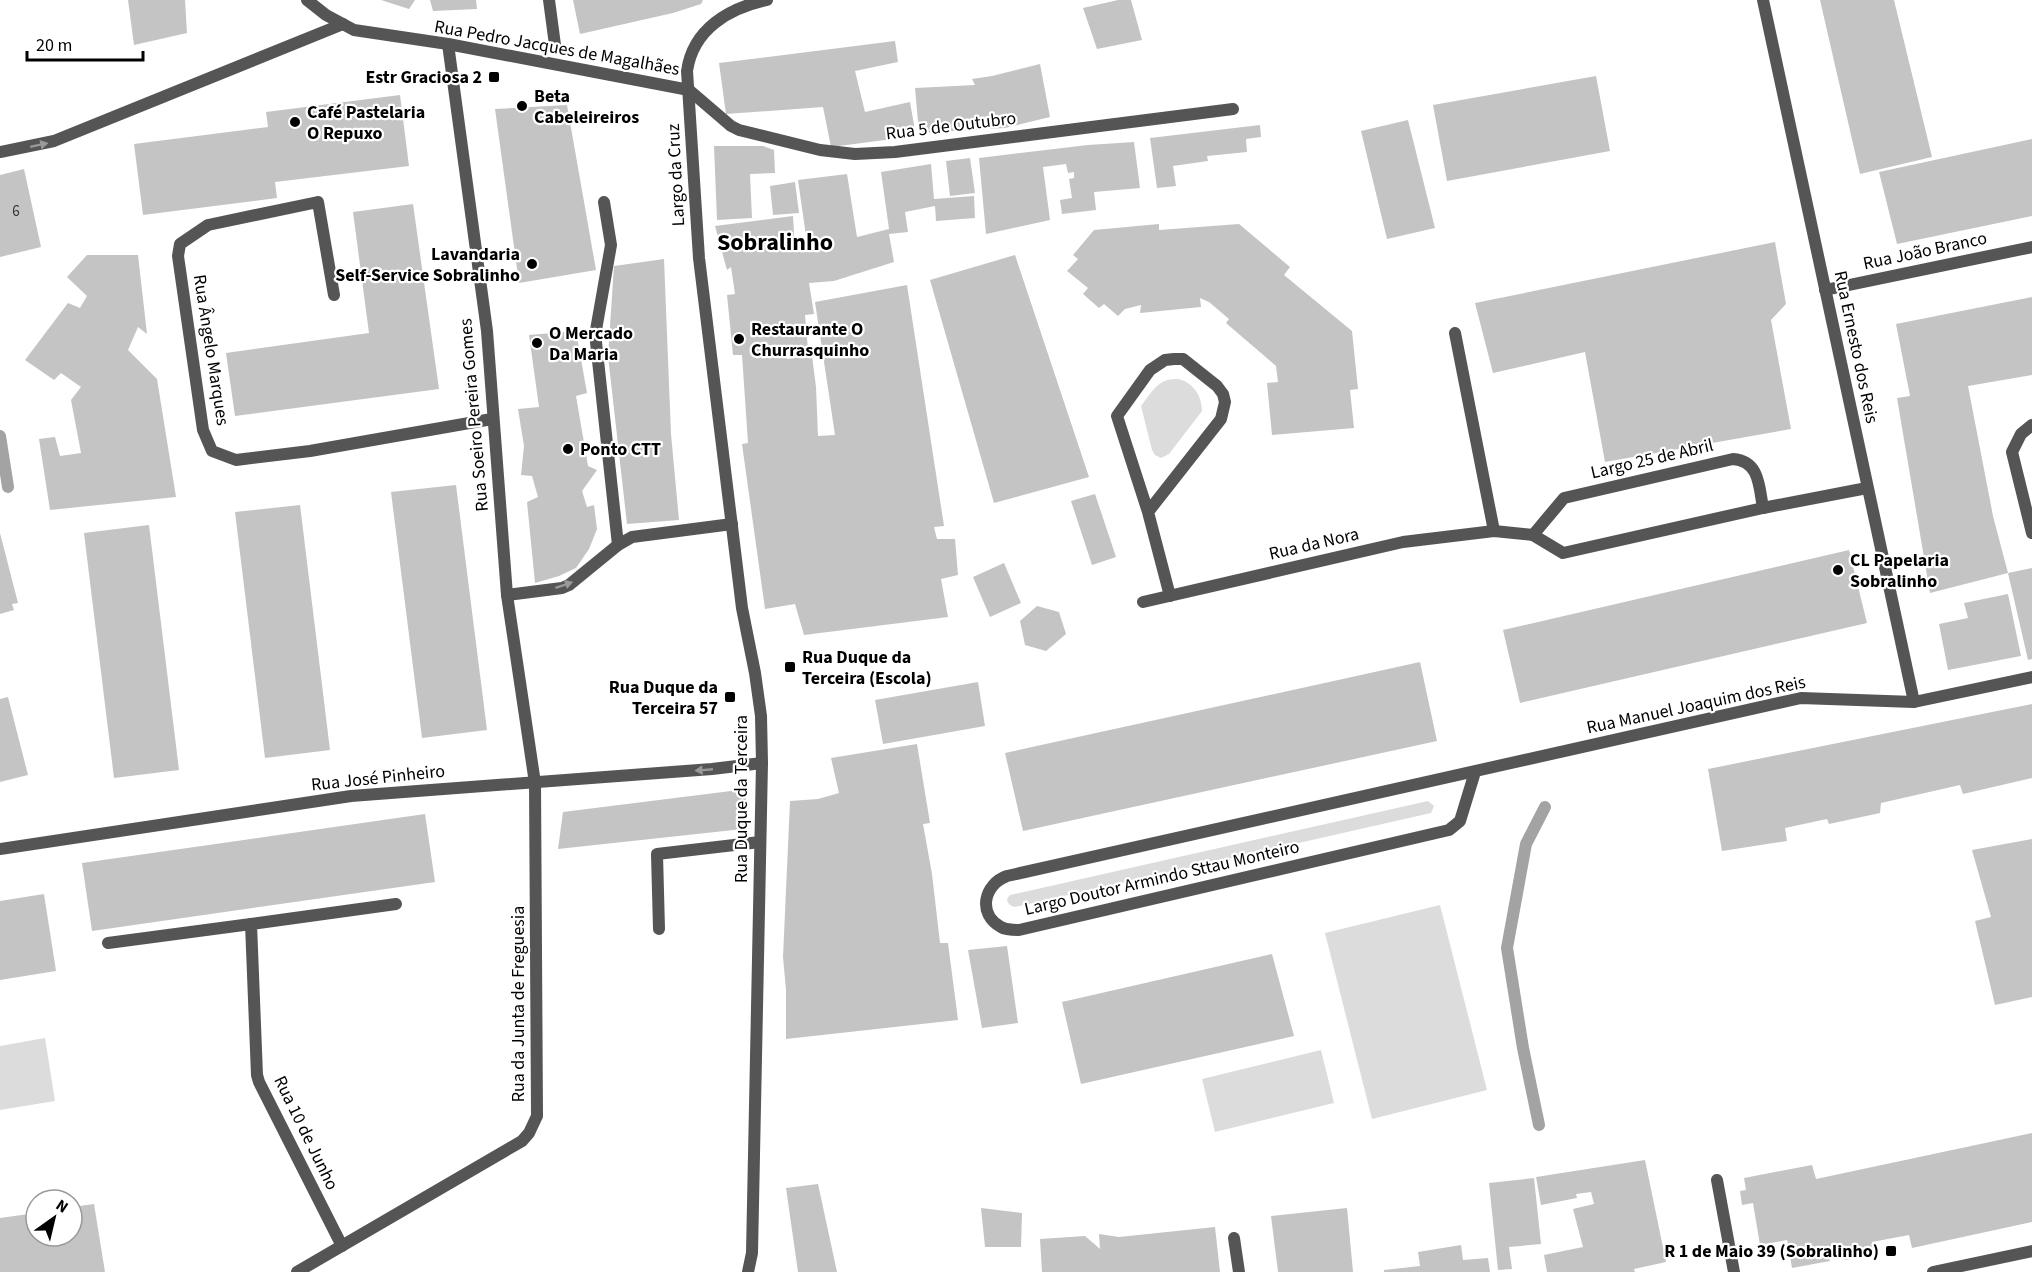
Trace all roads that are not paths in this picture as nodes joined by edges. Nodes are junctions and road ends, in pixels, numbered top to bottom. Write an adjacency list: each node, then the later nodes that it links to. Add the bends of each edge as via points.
1 (307, 0): 5 (street, Rua Pedro Jacques de Magalhães)
2 (549, 0): 7 (street)
3 (1763, 0): 14 (street, Rua Ernesto dos Reis)
4 (759, 1): 8 (street, Rua Pedro Jacques de Magalhães, via 726,14 704,33 688,60)
5 (343, 24): 6 (street, Rua Pedro Jacques de Magalhães, via 354,30); 10 (street, one-way to 5, via 54,141)
6 (448, 44): 8 (street, Rua Pedro Jacques de Magalhães); 17 (street, Rua Soeiro Pereira Gomes, via 487,331)
7 (555, 45)
8 (689, 90): 9 (street, Rua 5 de Outubro, via 740,130 811,148 855,154); 13 (street, Largo da Cruz)
9 (1233, 109)
10 (0, 152)
11 (604, 202): 26 (street, via 611,245 596,342)
12 (2032, 247): 14 (street, Rua João Branco)
13 (699, 258): 22 (street, Rua Duque da Terceira)
14 (1826, 290): 19 (street, Rua Ernesto dos Reis)
15 (334, 295): 17 (street, Rua Ângelo Marques, via 318,202 208,225 180,244 178,256 203,430 212,451 236,460)
16 (1455, 333): 23 (street)
17 (492, 419): 27 (street, Rua Soeiro Pereira Gomes)
18 (2032, 425): 24 (street, via 2021,434 2012,452)
19 (1867, 488): 20 (street); 31 (street, Rua Ernesto dos Reis)
20 (1764, 508): 25 (street, via 1563,553); 25 (street, Largo 25 de Abril, via 1756,472 1747,462 1733,459 1564,498)
21 (1148, 512): 21 (street, via 1117,416 1150,370 1165,360 1183,359 1217,386 1223,394 1224,412); 28 (street)
22 (732, 524): 26 (street, via 632,537); 32 (street, Rua Duque da Terceira, via 761,716)
23 (1494, 531): 25 (street); 28 (street, Rua da Nora, via 1402,542)
24 (2032, 533)
25 (1533, 535)
26 (618, 545): 27 (street, one-way to 26, via 569,585)
27 (507, 595): 34 (street, Rua Soeiro Pereira Gomes)
28 (1170, 596): 29 (street, Rua da Nora)
29 (1143, 602)
30 (2032, 676): 31 (street, Rua Manuel Joaquim dos Reis)
31 (1914, 702): 33 (street, Rua Manuel Joaquim dos Reis, via 1801,698)
32 (762, 763): 34 (street, Rua José Pinheiro, one-way to 34); 35 (street, Rua Duque da Terceira)
33 (1475, 772): 33 (street, Largo Doutor Armindo Sttau Monteiro, via 1460,821 1449,830 1019,930 1002,927 987,910 989,890 1007,876)
34 (535, 783): 36 (street, Rua José Pinheiro, via 351,796); 43 (street, Rua da Junta de Freguesia, via 534,1125 522,1141)
35 (760, 842): 39 (street, via 657,854); 46 (street, Rua Duque da Terceira, via 752,1253)
36 (0, 849)
37 (396, 904): 38 (street)
38 (251, 924): 40 (street); 43 (street, Rua 10 de Junho, via 259,1082)
39 (659, 929)
40 (108, 943)
41 (1717, 1180): 48 (street)
42 (1234, 1238): 47 (street)
43 (342, 1246): 45 (street, Rua da Junta de Freguesia)
44 (2032, 1251): 49 (street)
45 (297, 1272)
46 (748, 1272)
47 (1239, 1272)
48 (1734, 1272)
49 (1933, 1272)

